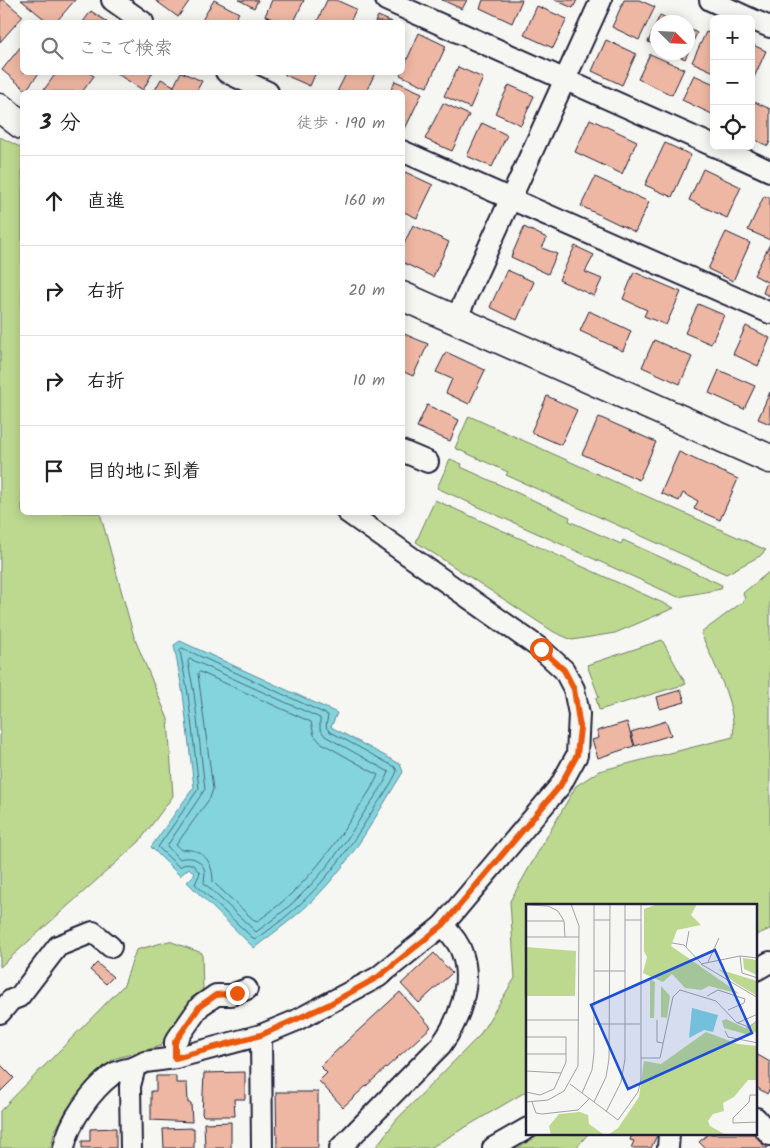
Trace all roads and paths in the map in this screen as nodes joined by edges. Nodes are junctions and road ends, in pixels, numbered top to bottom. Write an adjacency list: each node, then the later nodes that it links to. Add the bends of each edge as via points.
1 (112, 0): 6 (street)
2 (386, 0): 10 (street)
3 (601, 0): 10 (street)
4 (710, 0): 5 (street)
5 (742, 15)
6 (140, 20)
7 (755, 21): 8 (street)
8 (770, 27)
9 (232, 75): 11 (street)
10 (564, 78): 14 (street); 18 (street)
11 (264, 90)
12 (0, 108): 13 (street)
13 (20, 123)
14 (710, 144)
15 (723, 150): 17 (street)
16 (405, 152): 18 (street)
17 (770, 171)
18 (510, 198): 20 (street); 21 (street)
19 (405, 297): 21 (street)
20 (770, 313)
21 (456, 320): 23 (street)
22 (405, 452): 24 (street)
23 (770, 458)
24 (428, 462)
25 (351, 515): 26 (street, via 547,654 564,670 578,702 580,740 577,755 566,777)
26 (443, 925): 32 (street, via 378,977 328,1005); 41 (street, via 458,943 465,971 462,1000 451,1032)
27 (112, 947): 31 (street, via 94,932 58,946 19,997 11,1000)
28 (770, 962): 29 (street)
29 (758, 969)
30 (247, 989): 33 (street, via 231,995 216,995 200,1006 175,1042)
31 (0, 1013)
32 (261, 1035): 33 (street); 40 (street)
33 (175, 1058): 34 (street, via 145,1062)
34 (135, 1067): 38 (street, via 114,1073 90,1098 70,1128); 39 (street, via 130,1086)
35 (758, 1120): 37 (street)
36 (526, 1129): 42 (street)
37 (770, 1135)
38 (64, 1148)
39 (131, 1148)
40 (262, 1148)
41 (340, 1148)
42 (492, 1148)

